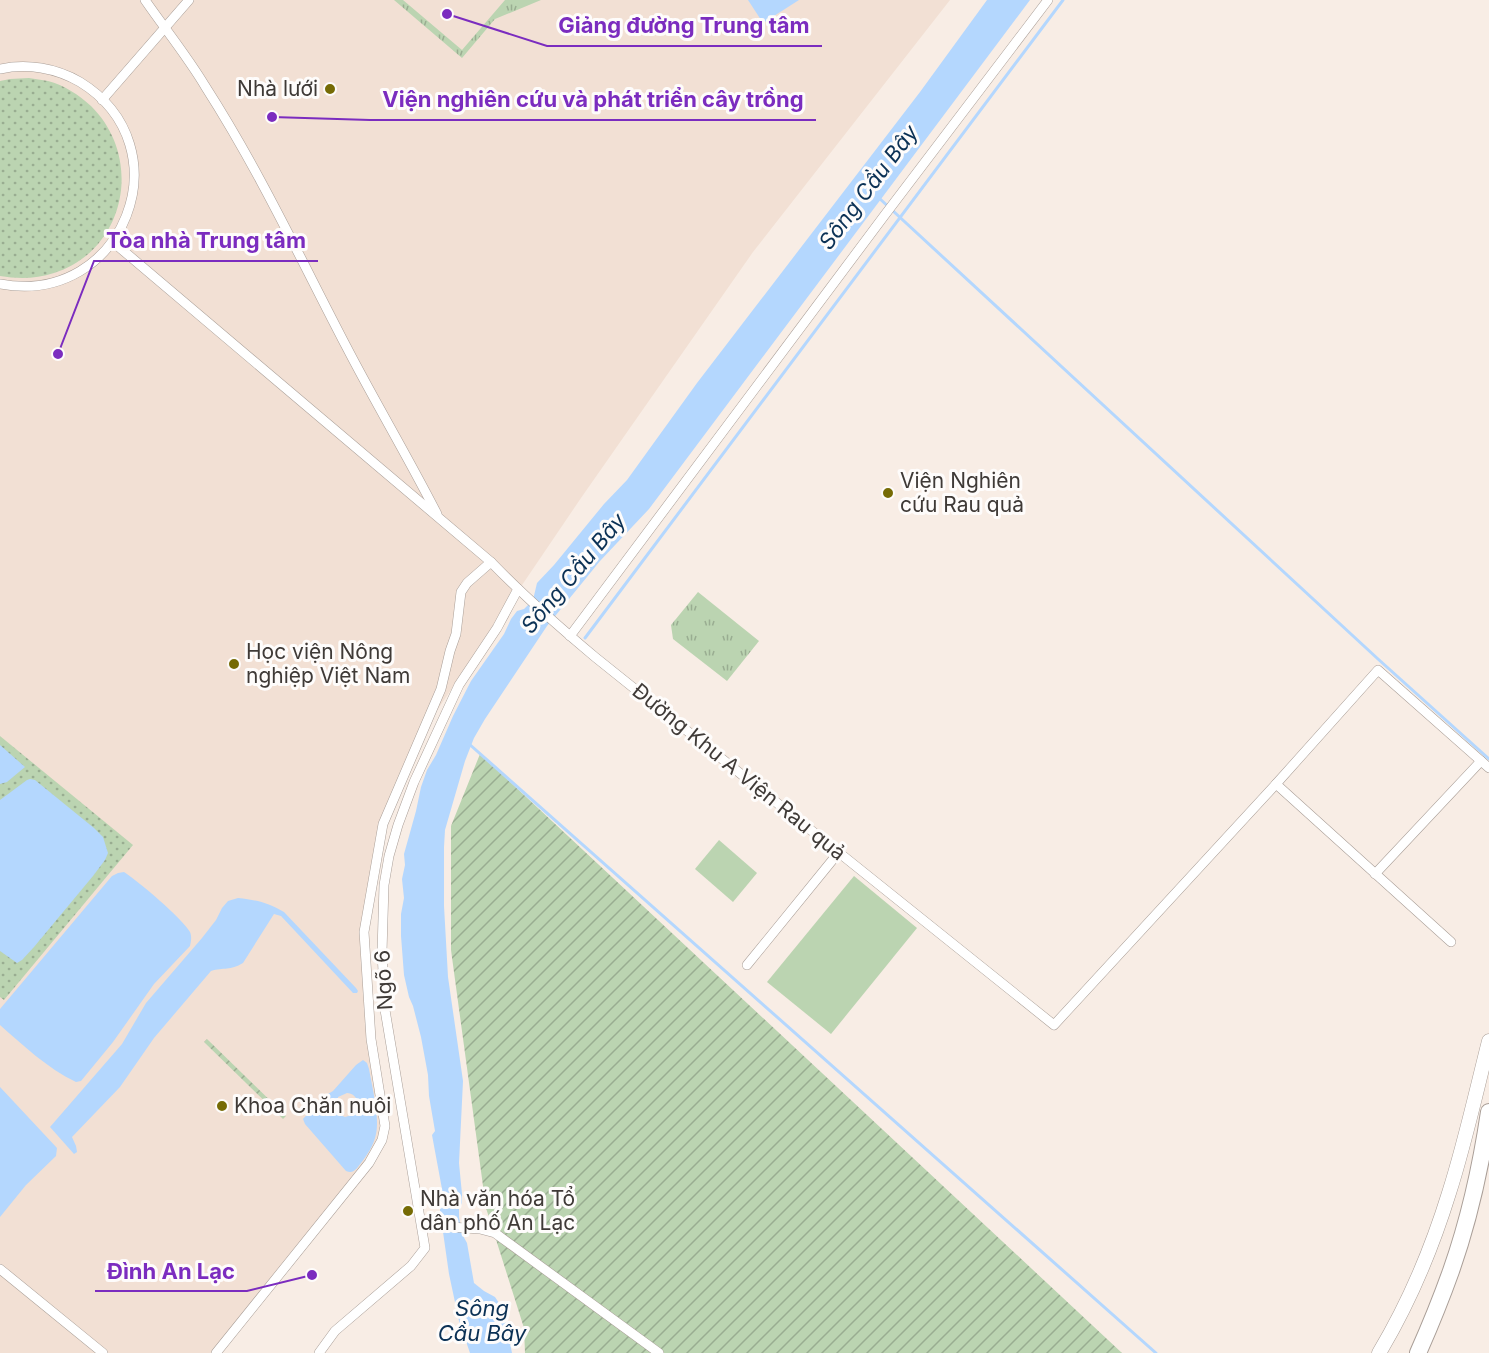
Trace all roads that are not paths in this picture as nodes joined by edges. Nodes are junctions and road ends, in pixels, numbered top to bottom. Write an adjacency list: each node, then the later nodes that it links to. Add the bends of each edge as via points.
1 (145, 0): 4 (street)
2 (189, 0): 4 (street)
3 (1048, 0): 12 (street)
4 (165, 28): 6 (street); 9 (street, via 205,84 273,201 350,355)
5 (0, 69): 6 (street, via 33,67 59,72)
6 (102, 100): 7 (street, via 125,134 134,169 130,206)
7 (113, 242): 8 (street, via 96,261 64,280 28,287); 9 (street, Đường Khu A Viện Rau quả)
8 (0, 284)
9 (439, 519): 10 (street, Đường Khu A Viện Rau quả)
10 (491, 562): 11 (street, Đường Khu A Viện Rau quả); 25 (street, via 461,592 456,634 441,689 383,824 364,932 371,1039 385,1126 382,1140 369,1163)
11 (519, 591): 12 (street, Đường Khu A Viện Rau quả); 22 (street, Ngõ 6, via 459,685 414,782 398,825 384,885 385,1010)
12 (570, 636): 16 (street, Đường Khu A Viện Rau quả)
13 (1481, 761): 14 (street); 15 (street, via 1378,670); 17 (street)
14 (1489, 768)
15 (1276, 784): 16 (street, Đường Khu A Viện Rau quả, via 1054,1025); 17 (street)
16 (839, 852): 19 (street)
17 (1375, 873): 18 (street)
18 (1452, 942)
19 (747, 965)
20 (1489, 1041): 28 (main road, via 1449,1195 1424,1264)
21 (1489, 1112): 29 (highway, via 1462,1236)
22 (425, 1225): 26 (street, Ngõ 6, via 425,1246 411,1266 335,1331); 27 (street, via 477,1228 501,1236)
23 (0, 1269): 24 (street)
24 (103, 1353)
25 (216, 1353)
26 (319, 1353)
27 (659, 1353)
28 (1379, 1353)
29 (1416, 1353)

